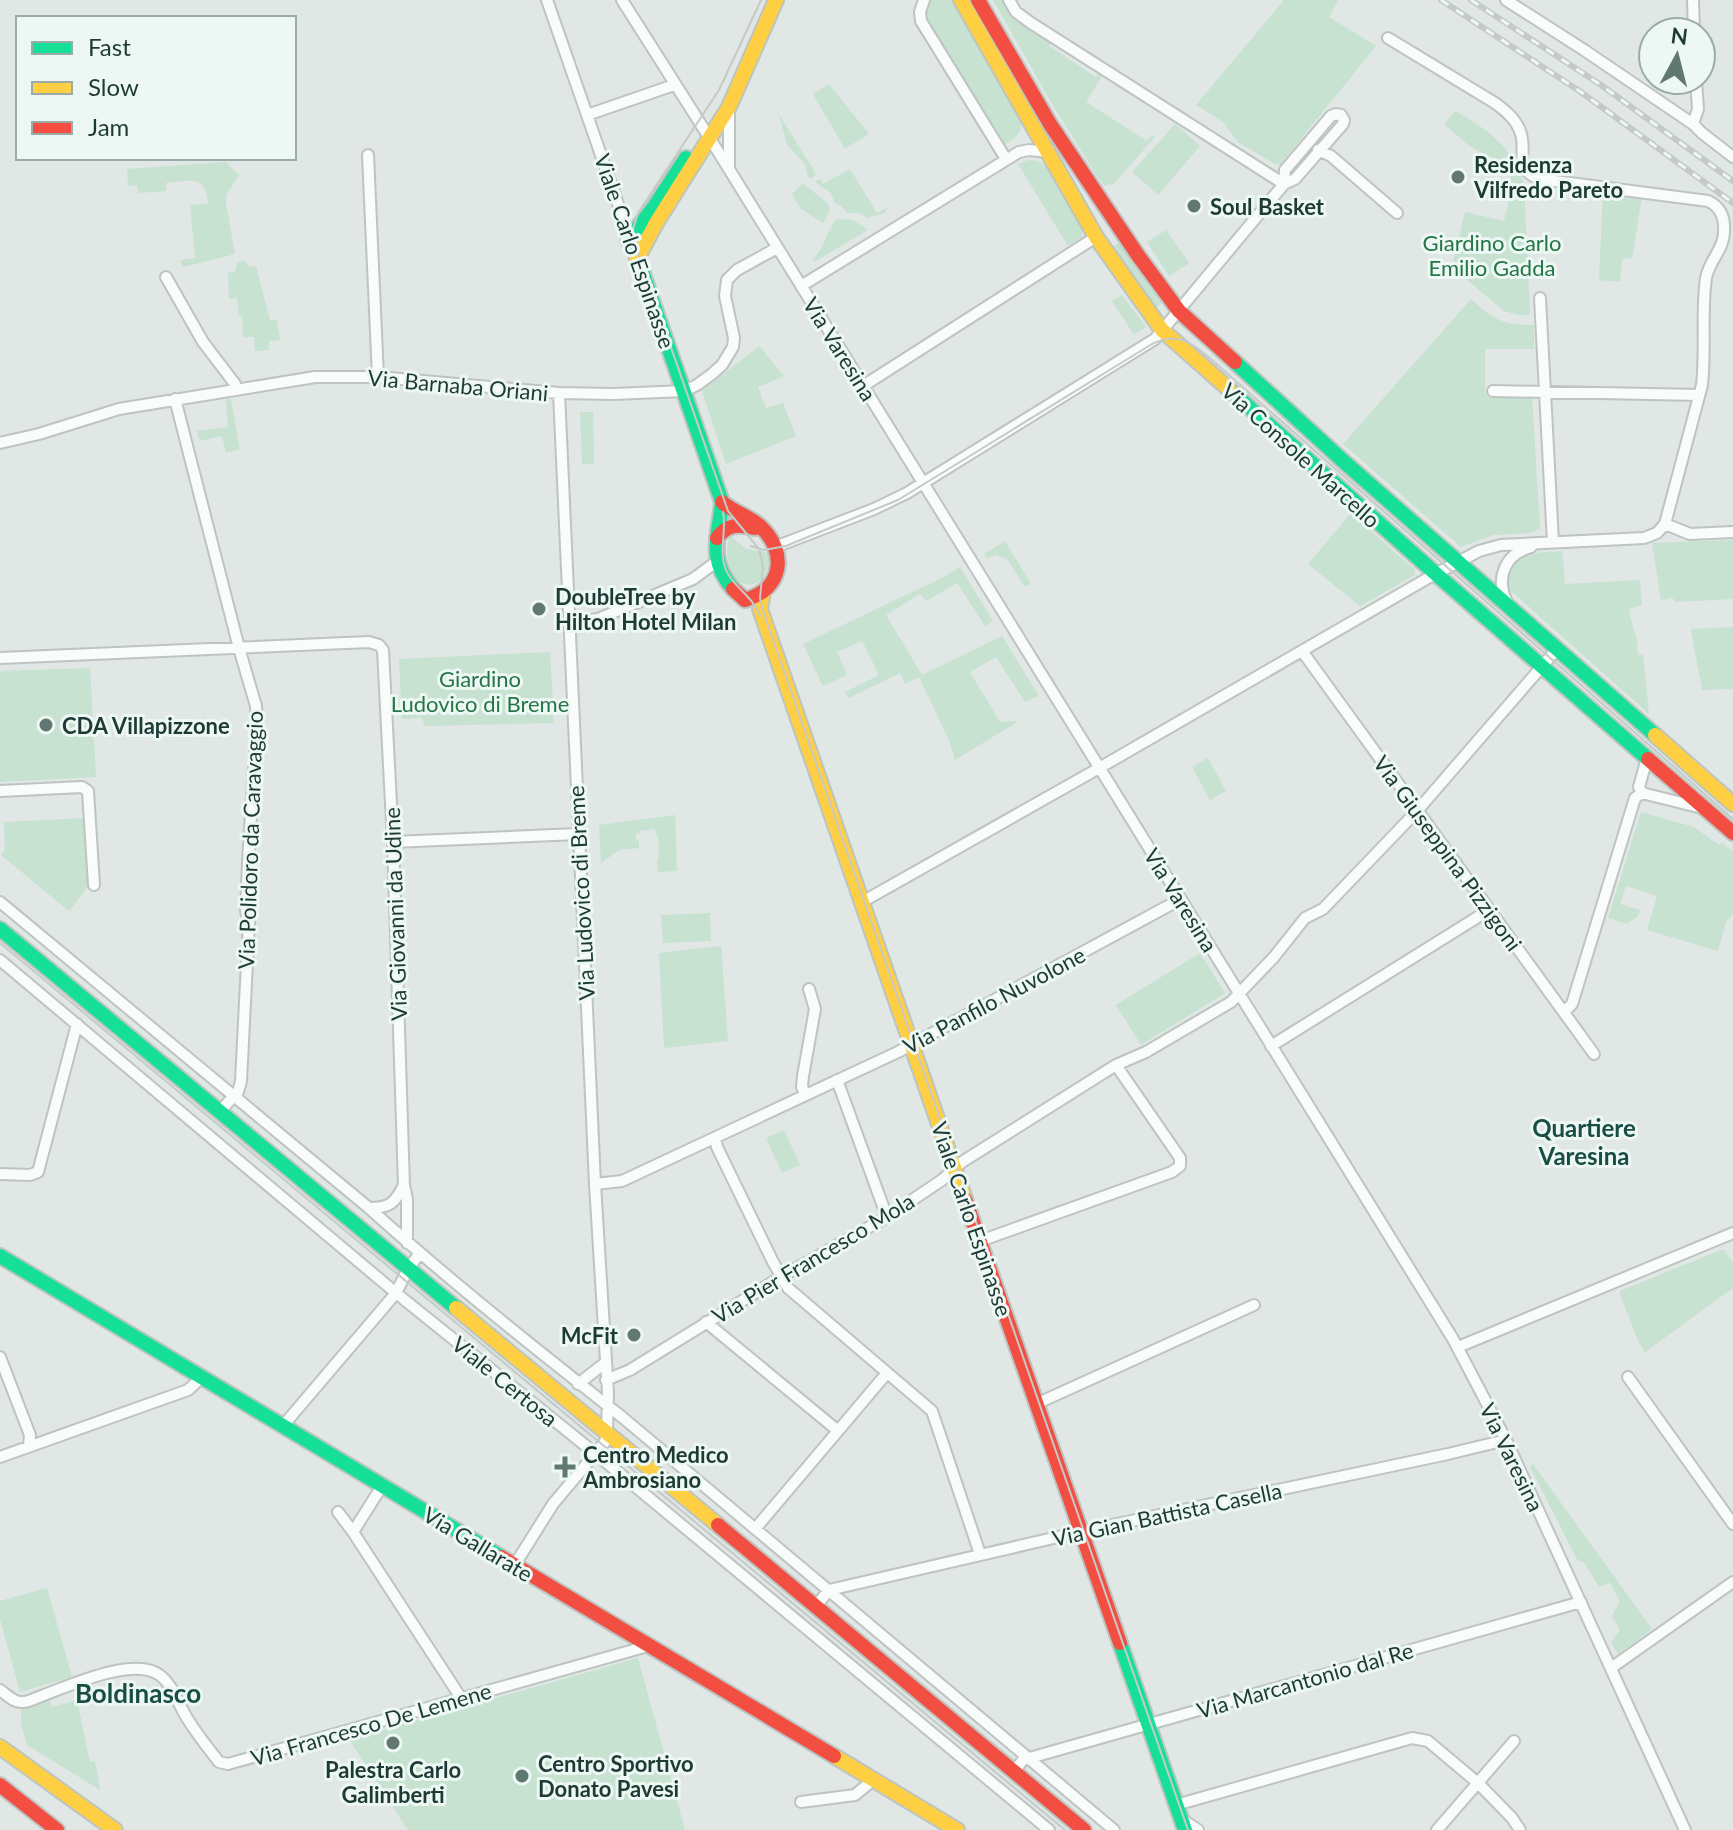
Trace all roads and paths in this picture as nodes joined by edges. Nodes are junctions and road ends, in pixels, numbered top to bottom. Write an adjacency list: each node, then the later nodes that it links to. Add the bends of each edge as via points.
1 (547, 0): 13 (street, Viale Carlo Espinasse)
2 (622, 0): 10 (street, Via Varesina)
3 (776, 0): 12 (main road)
4 (924, 0): 23 (street, via 921,21)
5 (961, 0): 15 (main road, Via Console Marcello)
6 (978, 0): 35 (main road, Via Console Marcello, via 1050,124)
7 (1009, 0): 25 (street, via 1031,23)
8 (1506, 0): 14 (street)
9 (1388, 38): 44 (street, via 1508,113 1521,135 1522,164 1533,177 1708,201 1719,209 1723,243 1706,282)
10 (674, 85): 13 (street); 16 (street, Via Varesina)
11 (1697, 96): 14 (street)
12 (729, 107): 16 (main road); 24 (street)
13 (587, 115): 29 (street, Viale Carlo Espinasse)
14 (1693, 124): 22 (street)
15 (1032, 125): 19 (street); 20 (main road, Via Console Marcello)
16 (710, 138): 24 (street, Via Varesina); 27 (main road); 29 (main road, via 696,143)
17 (1307, 145): 18 (street); 18 (street, via 1331,116 1341,115 1343,124); 25 (street, via 1285,170)
18 (1320, 151): 25 (street); 26 (street)
19 (1019, 152): 20 (street); 23 (street)
20 (1048, 152): 28 (main road, Via Console Marcello)
21 (368, 155): 37 (street)
22 (1733, 157)
23 (1006, 159): 33 (street)
24 (729, 170): 30 (street, Via Varesina)
25 (1284, 184): 35 (street)
26 (1397, 213)
27 (656, 223): 29 (main road); 31 (main road)
28 (1096, 237): 36 (main road, Via Console Marcello); 38 (street)
29 (628, 240): 31 (main road, Viale Carlo Espinasse)
30 (777, 248): 33 (street, Via Varesina); 40 (street, via 727,280 733,347 712,374)
31 (637, 259): 40 (main road, Viale Carlo Espinasse)
32 (166, 277): 39 (street)
33 (801, 286): 38 (street, Via Varesina)
34 (1540, 298): 42 (street)
35 (1179, 311): 36 (street); 54 (main road, Via Console Marcello)
36 (1159, 335): 47 (street); 56 (main road, Via Console Marcello)
37 (378, 377): 39 (street, Via Barnaba Oriani, via 315,377); 43 (street, Via Barnaba Oriani)
38 (863, 386): 47 (street, Via Varesina)
39 (236, 389): 45 (street, Via Barnaba Oriani)
40 (682, 391): 43 (street, Via Barnaba Oriani); 48 (main road, Viale Carlo Espinasse)
41 (1493, 391): 42 (street)
42 (1545, 391): 44 (street); 53 (street)
43 (559, 393): 61 (street, Via Ludovico di Breme)
44 (1699, 395): 49 (street)
45 (175, 399): 46 (street, Via Barnaba Oriani); 62 (street, Via Polidoro da Caravaggio)
46 (0, 441)
47 (923, 483): 52 (street, via 874,509); 68 (street, Via Varesina)
48 (722, 502): 51 (main road); 52 (main road, via 754,522)
49 (1665, 524): 50 (street, via 1690,534); 53 (street, via 1644,538)
50 (1733, 532)
51 (717, 538): 52 (main road, via 723,529 740,525 757,528); 55 (main road)
52 (772, 542): 57 (main road, via 777,572)
53 (1553, 542): 54 (street, via 1489,547); 59 (street, via 1524,549 1507,562 1501,579)
54 (1459, 561): 56 (street); 59 (main road, Via Console Marcello)
55 (716, 562): 58 (main road); 61 (street, via 693,579 598,619)
56 (1436, 574): 64 (street); 66 (main road, Via Console Marcello)
57 (763, 592): 58 (main road); 60 (main road, Viale Carlo Espinasse)
58 (745, 600): 60 (main road)
59 (1510, 608): 63 (main road, Via Console Marcello)
60 (760, 609): 80 (main road, Viale Carlo Espinasse)
61 (569, 622): 75 (street, Via Ludovico di Breme)
62 (239, 648): 65 (street); 76 (street, Via Giovanni da Udine, via 379,645 385,655); 94 (street, Via Polidoro da Caravaggio, via 257,720 241,1081)
63 (1557, 649): 66 (street, Via Pier Francesco Mola); 71 (main road, Via Console Marcello)
64 (1302, 651): 68 (street); 73 (street, Via Giuseppina Pizzigoni)
65 (0, 658)
66 (1541, 666): 67 (main road, Via Console Marcello); 73 (street, Via Pier Francesco Mola)
67 (1647, 758): 70 (street); 72 (main road, Via Console Marcello)
68 (1099, 768): 78 (street, Via Varesina); 80 (street)
69 (0, 791): 77 (street, via 86,788)
70 (1642, 793): 72 (street); 86 (street, via 1635,798 1572,1004)
71 (1733, 804)
72 (1705, 808): 74 (main road, Via Console Marcello)
73 (1417, 811): 81 (street, Via Giuseppina Pizzigoni); 85 (street, Via Pier Francesco Mola, via 1323,909 1305,918)
74 (1733, 833)
75 (577, 834): 76 (street); 99 (street, Via Ludovico di Breme)
76 (393, 842): 100 (street, Via Giovanni da Udine)
77 (94, 885)
78 (1181, 899): 85 (street, Via Varesina); 88 (street, Via Panfilo Nuvolone)
79 (0, 902): 94 (street, Viale Certosa)
80 (862, 902): 88 (main road, Viale Carlo Espinasse)
81 (1489, 910): 86 (street, Via Giuseppina Pizzigoni); 89 (street)
82 (0, 929): 95 (main road, Viale Certosa)
83 (0, 960): 87 (street, Viale Certosa)
84 (809, 989): 93 (street, via 815,1009 803,1076)
85 (1239, 994): 89 (street, Via Varesina); 91 (street, Via Pier Francesco Mola)
86 (1564, 1012): 90 (street, Via Giuseppina Pizzigoni)
87 (77, 1024): 98 (street, via 38,1172); 110 (street, Viale Certosa)
88 (912, 1045): 92 (street, Via Panfilo Nuvolone); 97 (main road, Viale Carlo Espinasse)
89 (1271, 1046): 113 (street, Via Varesina)
90 (1594, 1054)
91 (1116, 1065): 97 (street, Via Pier Francesco Mola); 104 (street, via 1180,1158 1180,1166)
92 (837, 1080): 93 (street, Via Panfilo Nuvolone); 102 (street)
93 (806, 1095): 96 (street, Via Panfilo Nuvolone)
94 (234, 1096): 95 (street); 101 (street, Viale Certosa)
95 (219, 1112): 108 (main road, Viale Certosa)
96 (715, 1138): 99 (street, Via Panfilo Nuvolone, via 622,1181); 109 (street)
97 (955, 1167): 102 (street, Via Pier Francesco Mola); 104 (main road, Viale Carlo Espinasse)
98 (0, 1174)
99 (595, 1184): 115 (street, Via Ludovico di Breme)
100 (404, 1185): 101 (street, via 391,1204); 105 (street, Via Giovanni da Udine)
101 (369, 1208): 105 (street, Viale Certosa)
102 (887, 1217): 109 (street, Via Pier Francesco Mola)
103 (1733, 1233): 113 (street)
104 (980, 1241): 121 (main road, Viale Carlo Espinasse)
105 (407, 1243): 106 (street, Viale Certosa)
106 (420, 1253): 108 (street); 120 (street, Viale Certosa)
107 (0, 1256): 118 (main road, Via Gallarate)
108 (408, 1269): 110 (street); 125 (main road, Viale Certosa)
109 (781, 1277): 112 (street, Via Pier Francesco Mola); 116 (street)
110 (396, 1293): 123 (street); 128 (street, Viale Certosa)
111 (1254, 1305): 121 (street)
112 (706, 1322): 119 (street, Via Pier Francesco Mola); 124 (street)
113 (1458, 1347): 126 (street, Via Varesina)
114 (0, 1357): 127 (street, via 30,1435)
115 (605, 1363): 119 (street, Via Ludovico di Breme); 120 (street)
116 (887, 1373): 124 (street); 136 (street, via 932,1411)
117 (1628, 1377): 132 (street)
118 (201, 1378): 123 (main road, Via Gallarate); 127 (street, via 188,1390)
119 (606, 1380): 122 (street, Via Ludovico di Breme)
120 (578, 1384): 122 (street, Viale Certosa)
121 (1036, 1404): 135 (main road, Viale Carlo Espinasse)
122 (608, 1406): 125 (street); 133 (street, Viale Certosa)
123 (282, 1427): 130 (main road, Via Gallarate)
124 (837, 1430): 133 (street)
125 (607, 1432): 128 (street); 141 (main road, Viale Certosa)
126 (1506, 1440): 135 (street, Via Gian Battista Casella); 140 (street, Via Varesina)
127 (29, 1446): 129 (street)
128 (595, 1453): 137 (street, via 553,1504); 159 (street, Viale Certosa)
129 (0, 1457)
130 (382, 1486): 134 (street); 137 (main road, Via Gallarate)
131 (338, 1512): 134 (street)
132 (1733, 1524)
133 (755, 1529): 139 (street, Viale Certosa)
134 (353, 1532): 145 (street)
135 (1081, 1532): 136 (street, Via Gian Battista Casella); 146 (main road, Viale Carlo Espinasse)
136 (980, 1554): 139 (street, Via Gian Battista Casella)
137 (514, 1566): 142 (main road, Via Gallarate)
138 (1733, 1582): 143 (street)
139 (829, 1590): 141 (street); 149 (street, Viale Certosa)
140 (1581, 1602): 143 (street, Via Varesina); 146 (street, Via Marcantonio dal Re)
141 (816, 1606): 150 (main road, Viale Certosa)
142 (648, 1646): 145 (street, Via Francesco De Lemene); 151 (main road, Via Gallarate)
143 (1615, 1667): 165 (street, Via Varesina)
144 (1, 1691): 145 (street, Via Francesco De Lemene, via 23,1703 120,1670 149,1670 174,1693 219,1762 228,1764)
145 (461, 1698)
146 (1149, 1724): 149 (street, Via Marcantonio dal Re); 155 (main road, Viale Carlo Espinasse)
147 (1514, 1741): 152 (street)
148 (0, 1747): 156 (main road)
149 (1029, 1759): 150 (street); 161 (street, Viale Certosa)
150 (1014, 1771): 160 (main road, Viale Certosa)
151 (873, 1780): 154 (street, via 855,1795); 158 (main road, Via Gallarate)
152 (1478, 1783): 155 (street, via 1428,1741 1412,1738); 163 (street); 164 (street)
153 (0, 1785): 157 (main road)
154 (801, 1802)
155 (1180, 1818): 162 (street)
156 (113, 1829)
157 (57, 1830)
158 (957, 1830)
159 (1049, 1830)
160 (1084, 1830)
161 (1114, 1830)
162 (1198, 1830)
163 (1437, 1830)
164 (1520, 1830)
165 (1685, 1830)

